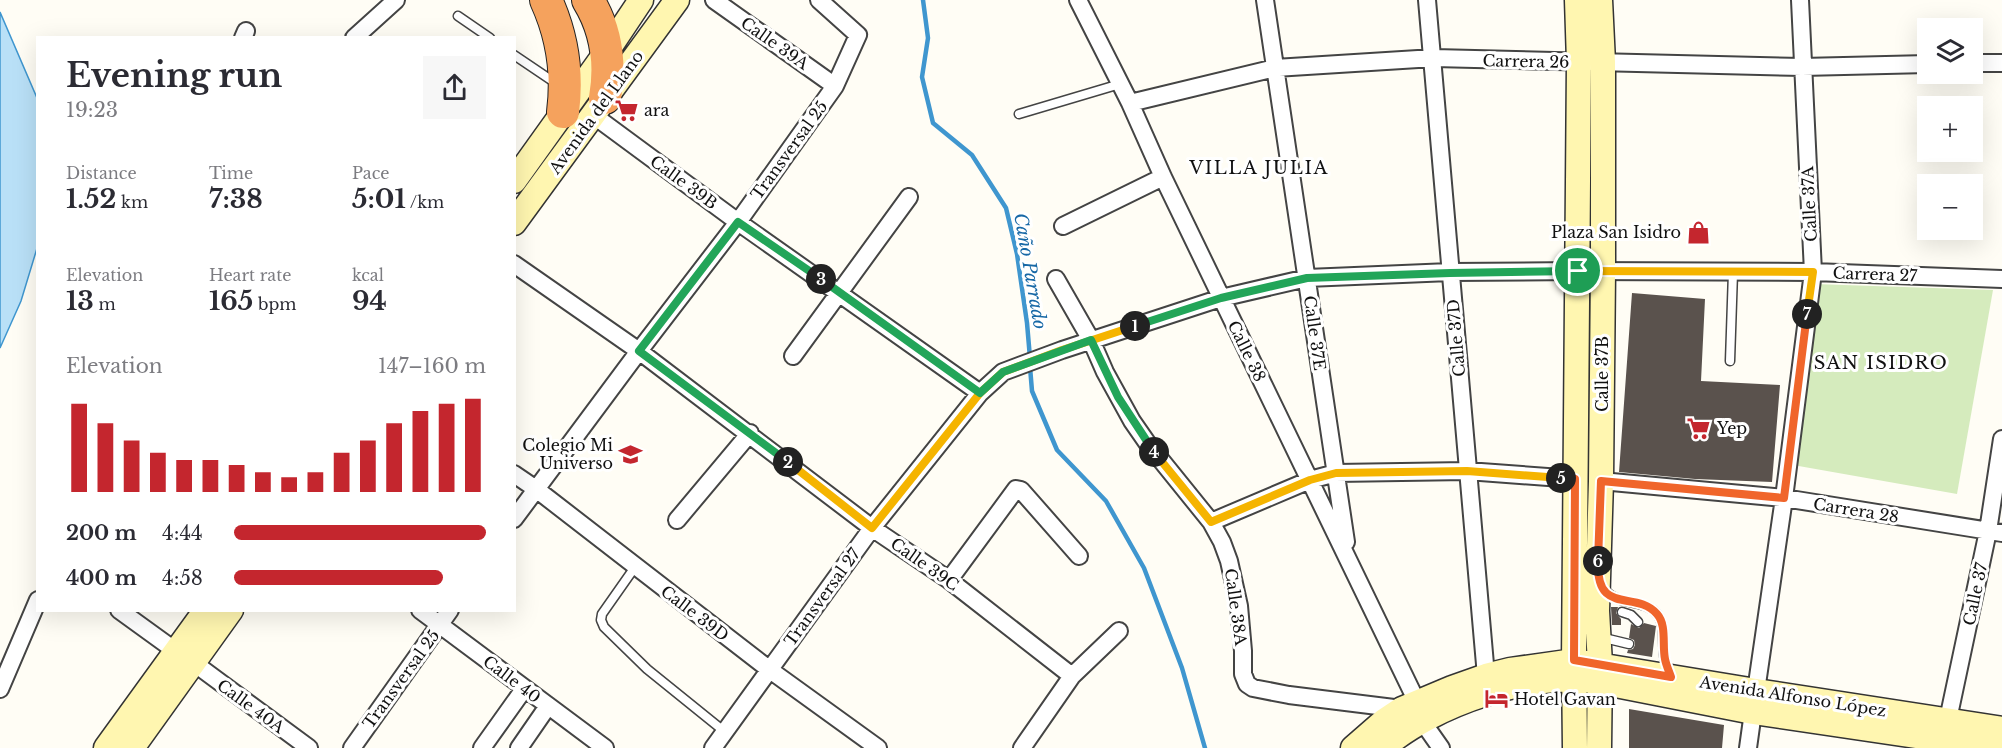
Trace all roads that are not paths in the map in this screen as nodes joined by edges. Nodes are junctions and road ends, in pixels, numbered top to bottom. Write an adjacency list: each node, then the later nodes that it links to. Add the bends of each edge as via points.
1 (396, 0): 15 (street)
2 (546, 0): 29 (highway, via 560,40)
3 (588, 0): 17 (highway)
4 (641, 0): 17 (street, Avenida del Llano)
5 (677, 0): 31 (street, Avenida del Llano)
6 (714, 0): 28 (street, Calle 39A)
7 (819, 0): 28 (street, Transversal 25, via 858,34)
8 (1078, 0): 27 (street, Calle 38)
9 (1266, 0): 26 (street, Calle 37E)
10 (1427, 0): 19 (street, Calle 37D)
11 (1577, 0): 20 (street, Calle 37B)
12 (1600, 0): 21 (street, Calle 37B)
13 (1800, 0): 25 (street, Calle 37A)
14 (458, 16): 16 (lane)
15 (356, 36)
16 (487, 36)
17 (607, 51): 29 (street, Avenida del Llano); 31 (highway, via 608,67)
18 (516, 57): 29 (lane)
19 (1434, 58): 20 (street, Carrera 26); 26 (street, Carrera 26); 44 (street, Calle 37D)
20 (1579, 62): 21 (street, Carrera 26); 40 (street, Calle 37B)
21 (1603, 62): 25 (street, Carrera 26); 41 (street, Calle 37B)
22 (1983, 63): 23 (street)
23 (2002, 63)
24 (1917, 64): 25 (street, Carrera 26)
25 (1802, 67): 43 (street, Calle 37A)
26 (1275, 68): 30 (street, Carrera 26); 45 (street, Calle 37E)
27 (1120, 84): 30 (street, Calle 38); 32 (lane)
28 (835, 86): 37 (street, Transversal 25)
29 (564, 101): 34 (street, Avenida del Llano)
30 (1130, 103): 33 (street, Calle 38)
31 (599, 107): 36 (street, Avenida del Llano); 37 (street, Calle 39B)
32 (1019, 114)
33 (1163, 177): 38 (street); 49 (street, Calle 38)
34 (516, 178)
35 (909, 197): 48 (street)
36 (516, 220)
37 (738, 222): 48 (street, Calle 39B); 51 (street, Transversal 25)
38 (1063, 226)
39 (516, 265): 51 (street, Calle 39C)
40 (1578, 271): 41 (street, Carrera 27); 44 (street, Carrera 27); 60 (street, Calle 37B)
41 (1603, 271): 42 (street, Carrera 27); 62 (street, Calle 37B)
42 (1733, 272): 43 (street, Carrera 27); 53 (lane)
43 (1813, 272): 47 (street, Carrera 27); 64 (street, Calle 37A)
44 (1450, 273): 45 (street, Carrera 27); 57 (street, Calle 37D)
45 (1307, 278): 49 (street, Carrera 27); 58 (street, Calle 37E)
46 (1056, 279): 50 (street, Calle 38A)
47 (2002, 279)
48 (839, 292): 52 (street); 54 (street, Calle 39B)
49 (1221, 298): 50 (street, Carrera 27); 61 (street, Calle 38)
50 (1091, 340): 54 (street, Carrera 27, via 1003,372); 67 (street, Calle 38A, via 1132,421)
51 (639, 351): 55 (street, Calle 39C); 63 (street, Transversal 25)
52 (793, 356)
53 (1730, 361)
54 (980, 393): 68 (street, Transversal 27)
55 (750, 433): 66 (street); 68 (street, Calle 39C)
56 (2002, 439): 69 (street, Calle 37)
57 (1467, 471): 58 (street); 60 (street); 93 (street, Calle 37D)
58 (1336, 473): 61 (street); 71 (street, Calle 37E)
59 (516, 475): 63 (street, Calle 39D)
60 (1575, 479): 89 (street, Calle 37B)
61 (1310, 480): 67 (street); 71 (street, Calle 38)
62 (1601, 481): 64 (street, Carrera 28); 73 (street, Calle 37B)
63 (536, 489): 65 (street, Transversal 25); 72 (street, Calle 39D)
64 (1784, 498): 69 (street, Carrera 28); 96 (street, Calle 37A)
65 (516, 516)
66 (677, 520)
67 (1211, 522): 98 (street, Calle 38A, via 1235,584 1247,684 1289,695)
68 (872, 528): 74 (street, Calle 39C); 88 (street, Transversal 27)
69 (1995, 532): 101 (street, Calle 37)
70 (1079, 556): 74 (street, via 1021,490 1015,489)
71 (1348, 559): 98 (street, Calle 38)
72 (635, 567): 88 (street, Calle 39D); 100 (lane, via 602,614 604,627 647,669)
73 (1598, 578): 85 (street, Calle 37B, via 1601,608); 90 (lane, via 1607,594 1650,608 1661,620 1665,662)
74 (949, 580): 92 (street, Calle 39C)
75 (36, 605): 94 (street)
76 (122, 612): 87 (street, Calle 40A)
77 (205, 612): 87 (street)
78 (229, 612): 87 (street)
79 (423, 612): 83 (street, Calle 40)
80 (449, 612): 83 (street, Transversal 25)
81 (1622, 612): 82 (lane)
82 (1638, 622)
83 (440, 624): 95 (street, Calle 40); 105 (street, Transversal 25)
84 (1119, 631): 92 (street)
85 (1597, 636): 86 (lane); 91 (street, Calle 37B)
86 (1629, 644)
87 (185, 658): 102 (street); 103 (street); 104 (street, Calle 40A)
88 (770, 670): 100 (street, Transversal 27); 110 (street, Calle 39D)
89 (1574, 670): 91 (street, Avenida Alfonso López); 93 (street, Avenida Alfonso López, via 1518,669); 98 (street, Avenida Alfonso López, via 1450,707); 115 (street, Calle 37B)
90 (1657, 671): 91 (street, Avenida Alfonso López); 96 (street, Avenida Alfonso López)
91 (1600, 673): 96 (street, Avenida Alfonso López); 116 (street, Calle 37B)
92 (1072, 676): 111 (street)
93 (1486, 676): 98 (street, Avenida Alfonso López)
94 (0, 689)
95 (524, 689): 97 (street, Calle 40); 106 (street)
96 (1755, 702): 101 (street, Avenida Alfonso López); 117 (street, Calle 37A)
97 (548, 706): 107 (street); 108 (street, Calle 40)
98 (1414, 711): 112 (street, Avenida Alfonso López, via 1384,721); 113 (street, Avenida Alfonso López); 114 (street, Calle 38)
99 (2002, 729): 101 (street, Avenida Alfonso López)
100 (725, 732): 109 (street, Transversal 27)
101 (1945, 736): 118 (street, Avenida Alfonso López)
102 (106, 748)
103 (132, 748)
104 (309, 748)
105 (352, 748)
106 (482, 748)
107 (519, 748)
108 (605, 748)
109 (713, 748)
110 (878, 748)
111 (1022, 748)
112 (1353, 748)
113 (1383, 748)
114 (1441, 748)
115 (1575, 748)
116 (1599, 748)
117 (1748, 748)
118 (1998, 748)

